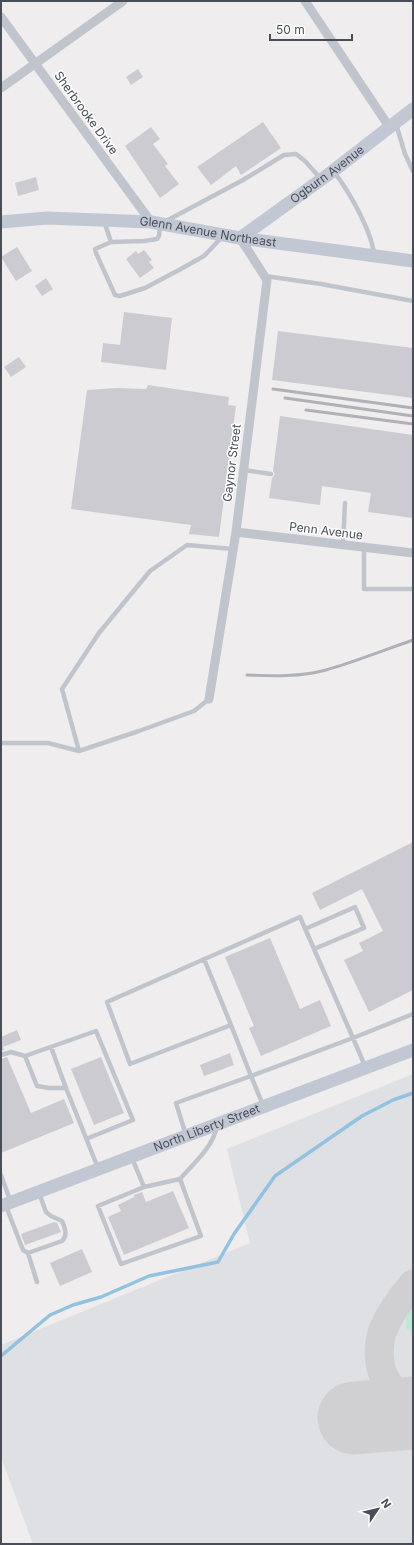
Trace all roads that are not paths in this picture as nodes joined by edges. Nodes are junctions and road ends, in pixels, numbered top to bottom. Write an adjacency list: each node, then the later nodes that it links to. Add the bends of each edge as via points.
1 (123, 1): 4 (street)
2 (305, 1): 7 (street)
3 (1, 17): 4 (street, Sherbrooke Drive)
4 (35, 64): 5 (street); 13 (street, Sherbrooke Drive)
5 (1, 88)
6 (413, 109): 7 (street, Ogburn Avenue)
7 (393, 125): 8 (street, Ogburn Avenue); 9 (lane)
8 (333, 171): 10 (street, Ogburn Avenue); 17 (lane, via 345,187 369,235)
9 (413, 171)
10 (321, 179): 13 (lane, via 296,154 284,155 243,180); 15 (street, Ogburn Avenue)
11 (103, 220): 12 (street, Glenn Avenue Northeast, via 47,218); 13 (street, Glenn Avenue Northeast); 16 (lane)
12 (1, 222)
13 (156, 223): 14 (street, Glenn Avenue Northeast); 16 (lane, via 159,236 157,239)
14 (224, 235): 15 (street, Glenn Avenue Northeast); 16 (lane, via 204,256 145,288 120,296 115,295 95,249)
15 (240, 238): 17 (street, Glenn Avenue Northeast); 19 (street)
16 (111, 242)
17 (374, 256): 18 (street, Glenn Avenue Northeast)
18 (413, 261)
19 (265, 276): 20 (lane); 21 (street, Gaynor Street, via 267,280)
20 (413, 301)
21 (244, 470): 22 (lane); 24 (street, Gaynor Street)
22 (271, 474)
23 (345, 503): 25 (lane)
24 (236, 532): 25 (street, Penn Avenue); 27 (street, Gaynor Street)
25 (343, 545): 26 (street, Penn Avenue)
26 (364, 547): 28 (street, Penn Avenue); 29 (lane, via 364,589)
27 (233, 549): 30 (street, Gaynor Street); 32 (lane, via 187,545 150,571 99,633 62,689)
28 (413, 553)
29 (413, 589)
30 (209, 699): 32 (lane, via 194,710 139,732)
31 (1, 744): 32 (lane, via 48,743)
32 (79, 751)
33 (305, 928): 34 (lane); 34 (lane, via 355,907 364,928); 35 (lane, via 300,917)
34 (314, 949): 38 (lane)
35 (204, 959): 37 (lane); 37 (lane, via 107,1002 130,1064)
36 (413, 1014): 38 (lane)
37 (231, 1025): 44 (lane)
38 (353, 1038): 43 (lane); 44 (lane)
39 (51, 1047): 42 (lane); 45 (lane); 49 (lane, via 96,1031 133,1120)
40 (413, 1050): 43 (street, North Liberty Street)
41 (1, 1055): 42 (lane, via 11,1052)
42 (25, 1056): 45 (lane, via 37,1086)
43 (365, 1068): 46 (street, North Liberty Street)
44 (250, 1076): 46 (lane); 48 (lane, via 176,1103)
45 (66, 1088): 49 (lane)
46 (264, 1106): 47 (street, North Liberty Street)
47 (218, 1123): 48 (street, North Liberty Street); 53 (lane, via 210,1145)
48 (186, 1135): 50 (street, North Liberty Street)
49 (86, 1139): 51 (lane)
50 (132, 1156): 51 (street, North Liberty Street); 54 (lane)
51 (99, 1169): 55 (street, North Liberty Street)
52 (1, 1175): 56 (lane)
53 (180, 1179): 54 (lane); 54 (lane, via 201,1236 121,1264 98,1206)
54 (144, 1187)
55 (38, 1192): 56 (street, North Liberty Street); 57 (lane, via 46,1212 62,1221 66,1232 62,1241)
56 (6, 1204): 57 (lane, via 20,1245)
57 (28, 1253): 58 (lane)
58 (37, 1282)

